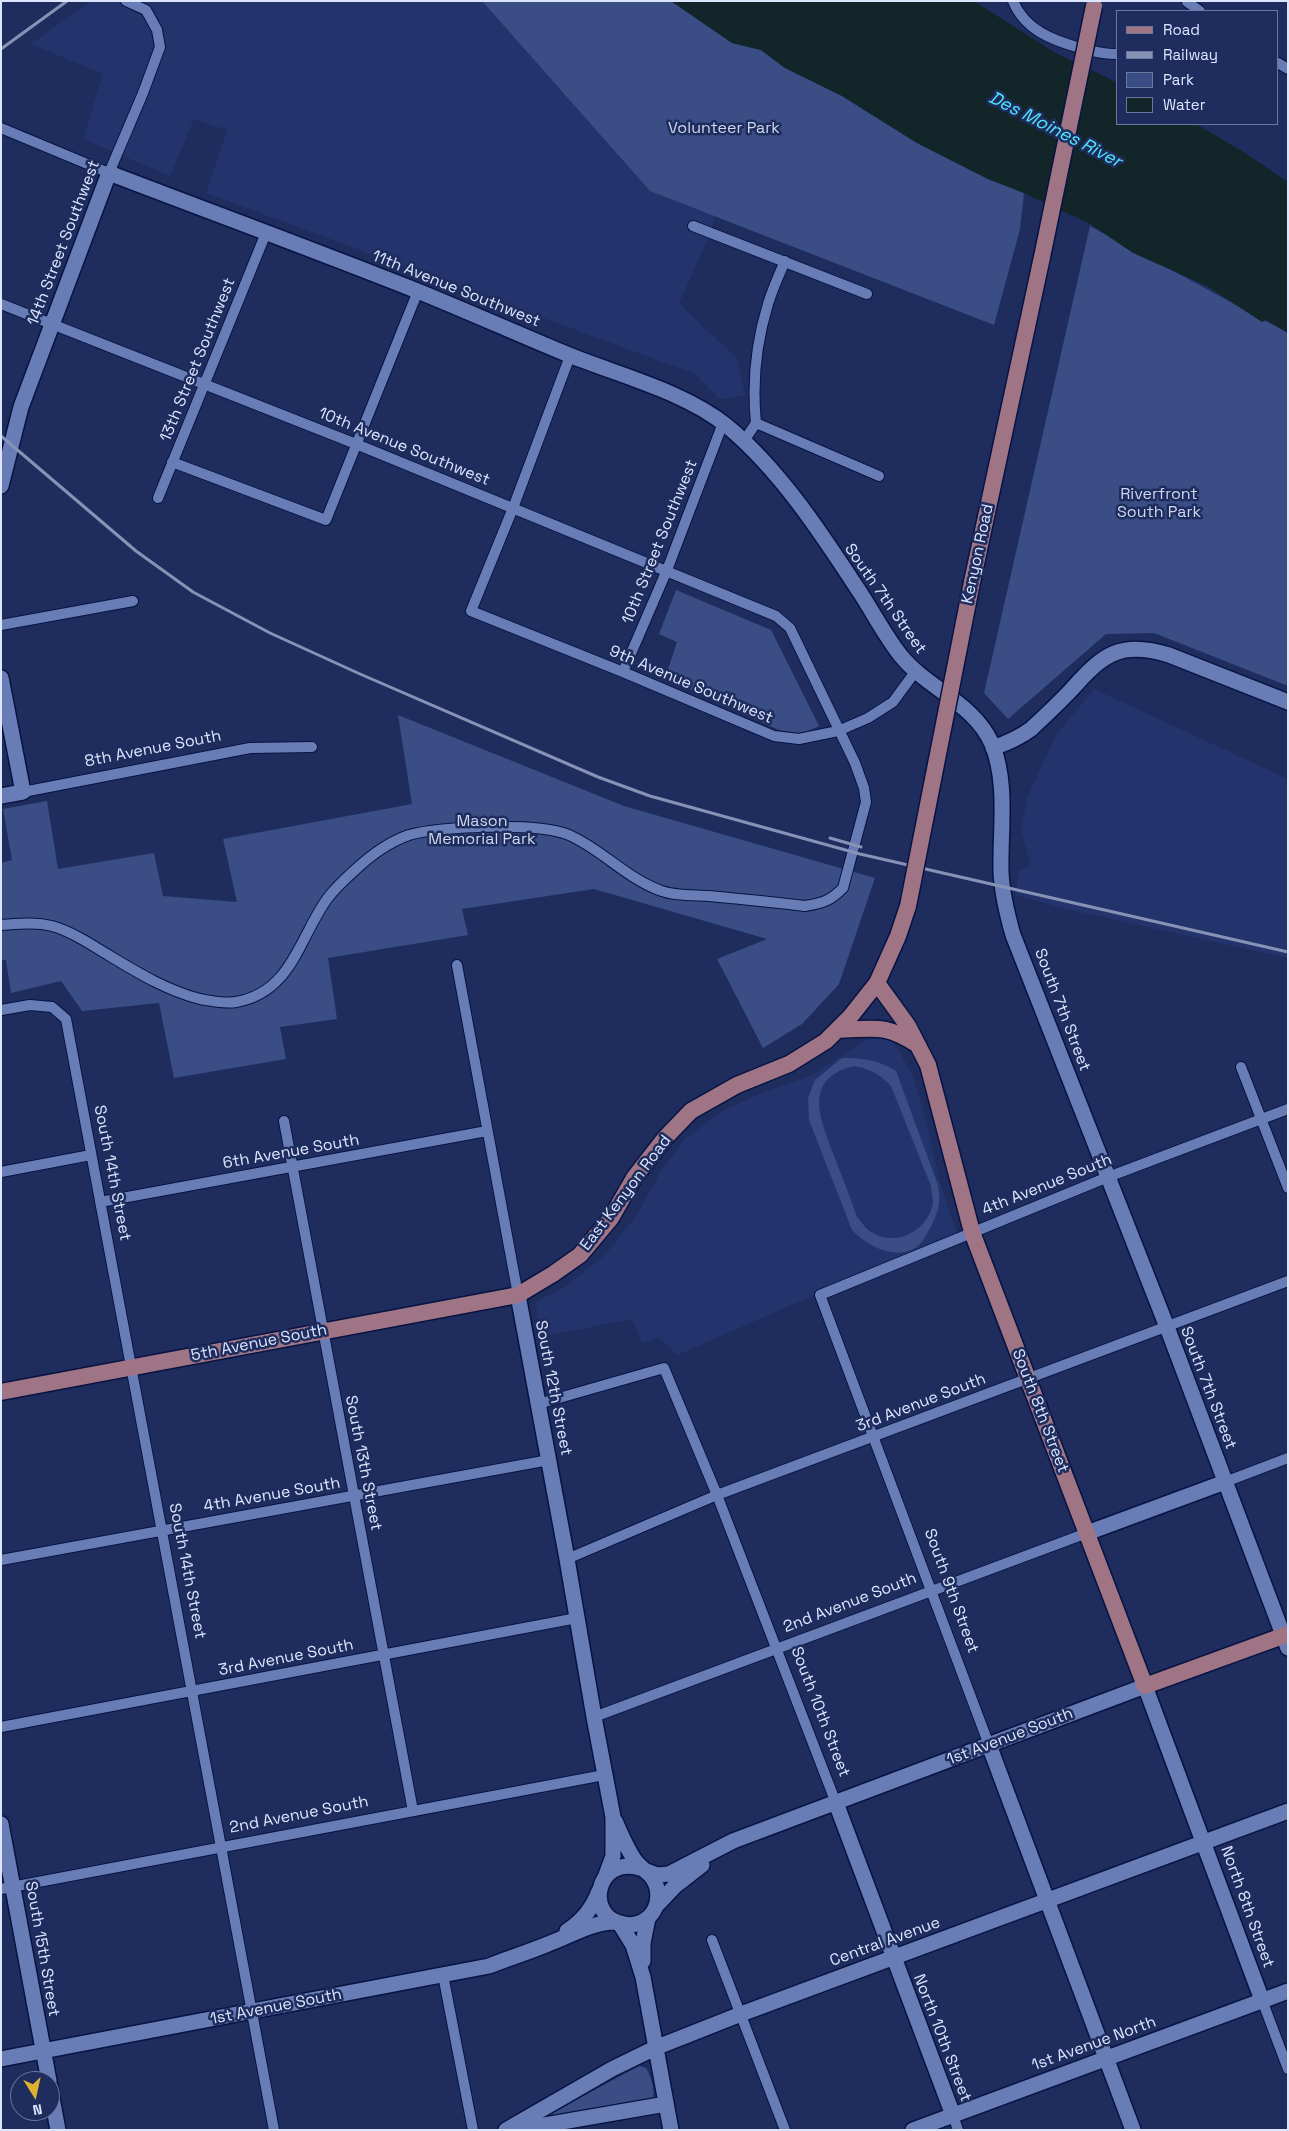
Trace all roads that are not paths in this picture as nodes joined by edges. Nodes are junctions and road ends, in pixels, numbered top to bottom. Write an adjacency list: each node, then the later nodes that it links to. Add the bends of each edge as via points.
1 (126, 1): 8 (street, 14th Street Southwest, via 146,10 157,30 160,47)
2 (1013, 1): 6 (street, via 1018,13 1038,32 1106,55)
3 (1187, 2): 5 (street)
4 (1094, 4): 41 (main road, Kenyon Road, bridge, via 972,582 908,906)
5 (1199, 10)
6 (1116, 54)
7 (3, 126): 8 (street, 11th Avenue Southwest)
8 (109, 173): 10 (main road, 11th Avenue Southwest); 15 (main road, 14th Street Southwest)
9 (693, 226): 11 (street)
10 (266, 233): 12 (main road, 11th Avenue Southwest); 17 (street, 13th Street Southwest)
11 (785, 261): 13 (street); 19 (street, via 768,304 757,353 753,391)
12 (418, 291): 16 (main road, 11th Avenue Southwest); 21 (street)
13 (867, 294)
14 (1, 304): 15 (street, 10th Avenue Southwest)
15 (52, 325): 17 (street, 10th Avenue Southwest); 24 (main road, 14th Street Southwest, via 21,407)
16 (570, 356): 18 (main road, 11th Avenue Southwest, via 691,402); 26 (street)
17 (204, 384): 21 (street, 10th Avenue Southwest); 22 (street, 13th Street Southwest)
18 (723, 423): 20 (main road, 11th Avenue Southwest); 27 (street, 10th Street Southwest)
19 (756, 423): 20 (street); 23 (street)
20 (744, 441): 31 (main road, South 7th Street, via 804,513 899,654)
21 (356, 444): 22 (street, via 326,520); 26 (street, 10th Avenue Southwest)
22 (172, 462): 25 (street, 13th Street Southwest)
23 (879, 476)
24 (1, 486)
25 (158, 498)
26 (513, 508): 27 (street, 10th Avenue Southwest); 30 (street, 9th Avenue Southwest, via 471,611)
27 (666, 570): 30 (street, 10th Street Southwest); 34 (street, 10th Avenue Southwest, via 776,616 790,628)
28 (133, 601): 29 (street)
29 (1, 625)
30 (623, 672): 34 (street, 9th Avenue Southwest, via 774,736 799,739)
31 (915, 672): 34 (street, 9th Avenue Southwest, via 893,702); 36 (main road, South 7th Street, via 954,699 973,717)
32 (1, 678): 37 (main road)
33 (1288, 702): 36 (main road, via 1151,649 1126,650 1092,666 1029,730)
34 (838, 731): 39 (street, via 855,763 866,802 843,888 822,903 805,906 660,891 568,834 537,828 497,827 444,829 391,842 367,859 326,900 292,964 277,980 256,997 234,1002 180,994 53,926)
35 (312, 747): 37 (street, 8th Avenue South, via 250,748)
36 (993, 748): 54 (main road, South 7th Street, via 999,770 1004,903 1013,935)
37 (23, 792): 38 (main road, 8th Avenue South)
38 (1, 796)
39 (1, 925)
40 (457, 965): 50 (street, South 12th Street)
41 (877, 983): 43 (main road, Kenyon Road); 44 (main road, South 8th Street)
42 (1, 1010): 51 (street, South 14th Street, via 30,1005 52,1007 66,1019)
43 (837, 1030): 44 (main road, via 886,1029); 45 (main road, Kenyon Road, via 826,1041)
44 (918, 1045): 57 (main road, South 8th Street, via 938,1096)
45 (786, 1065): 59 (main road, East Kenyon Road, via 737,1085 691,1111 634,1178 611,1218 580,1255)
46 (1241, 1067): 48 (street)
47 (1288, 1109): 48 (street, 4th Avenue South)
48 (1261, 1119): 54 (street, 4th Avenue South); 55 (street)
49 (284, 1121): 52 (street, South 13th Street)
50 (487, 1131): 52 (street, 6th Avenue South); 59 (street, South 12th Street)
51 (91, 1155): 53 (street); 56 (street, South 14th Street)
52 (293, 1168): 56 (street, 6th Avenue South); 62 (street, South 13th Street)
53 (1, 1172)
54 (1108, 1177): 57 (street, 4th Avenue South); 61 (main road, South 7th Street)
55 (1288, 1188)
56 (100, 1202): 63 (street, South 14th Street)
57 (972, 1232): 60 (street, 4th Avenue South); 64 (main road, South 8th Street)
58 (1288, 1281): 61 (street, 3rd Avenue South)
59 (518, 1295): 62 (main road, 5th Avenue South); 66 (main road, South 12th Street)
60 (820, 1295): 67 (street, South 9th Street)
61 (1167, 1327): 64 (street, 3rd Avenue South); 70 (main road, South 7th Street)
62 (323, 1331): 63 (main road, 5th Avenue South); 72 (street, South 13th Street)
63 (131, 1367): 65 (main road, 5th Avenue South); 73 (street, South 14th Street)
64 (1028, 1379): 67 (street, 3rd Avenue South); 74 (main road, South 8th Street)
65 (1, 1392)
66 (538, 1404): 69 (main road, South 12th Street); 71 (street, South 10th Street, via 664,1368)
67 (875, 1437): 71 (street, 3rd Avenue South); 77 (street, South 9th Street)
68 (1288, 1458): 70 (street, 2nd Avenue South)
69 (549, 1460): 72 (street, 4th Avenue South); 75 (main road, South 12th Street)
70 (1225, 1482): 74 (main road, 2nd Avenue South); 79 (main road, South 7th Street)
71 (717, 1495): 75 (street, 3rd Avenue South); 80 (street, South 10th Street)
72 (354, 1496): 73 (street, 4th Avenue South); 81 (street, South 13th Street)
73 (162, 1531): 76 (street, 4th Avenue South); 83 (street, South 14th Street)
74 (1087, 1533): 77 (street, 2nd Avenue South); 82 (main road, South 8th Street)
75 (567, 1559): 78 (main road, South 12th Street)
76 (1, 1560)
77 (932, 1590): 80 (street, 2nd Avenue South); 86 (street, South 9th Street)
78 (577, 1618): 81 (street, 3rd Avenue South); 84 (main road, South 12th Street)
79 (1286, 1639): 82 (main road, 1st Avenue South)
80 (776, 1649): 84 (street, 2nd Avenue South); 88 (street, South 10th Street)
81 (384, 1655): 83 (street, 3rd Avenue South); 89 (street, South 13th Street)
82 (1145, 1686): 86 (main road, 1st Avenue South); 94 (main road, South 8th Street)
83 (192, 1691): 85 (street, 3rd Avenue South); 95 (street, South 14th Street)
84 (594, 1716): 87 (main road, South 12th Street)
85 (1, 1727)
86 (989, 1745): 88 (main road, 1st Avenue South); 99 (main road, South 9th Street)
87 (604, 1775): 89 (street, 2nd Avenue South); 91 (main road, South 12th Street)
88 (836, 1803): 93 (main road, 1st Avenue South); 104 (main road, South 10th Street)
89 (413, 1811): 95 (street, 2nd Avenue South)
90 (1288, 1811): 94 (main road, Central Avenue)
91 (613, 1817): 96 (main road, South 12th Street, via 630,1853); 97 (main road, South 12th Street, via 613,1856)
92 (1, 1824): 98 (main road, South 15th Street)
93 (733, 1841): 96 (main road, 1st Avenue South, via 669,1874); 100 (main road, 1st Avenue South, via 675,1886)
94 (1204, 1842): 99 (main road, Central Avenue); 108 (main road, North 8th Street)
95 (221, 1847): 98 (street, 2nd Avenue South); 109 (street, South 14th Street)
96 (642, 1869): 97 (main road, via 619,1867); 100 (main road, via 658,1890)
97 (603, 1882): 101 (main road, via 599,1896 603,1910); 103 (main road, 1st Avenue South, via 587,1915)
98 (7, 1888): 112 (main road, South 15th Street)
99 (1048, 1900): 104 (main road, Central Avenue); 113 (main road, South 9th Street)
100 (652, 1912): 101 (main road, via 634,1924); 106 (main road, via 643,1943)
101 (617, 1923): 103 (main road, 1st Avenue South, via 593,1925); 106 (main road, via 633,1945)
102 (712, 1940): 110 (street)
103 (548, 1945): 105 (main road, 1st Avenue South, via 489,1966)
104 (893, 1958): 110 (main road, Central Avenue); 118 (main road, North 10th Street)
105 (443, 1975): 109 (main road, 1st Avenue South); 120 (street)
106 (644, 1977): 111 (main road)
107 (1288, 1991): 108 (main road, 1st Avenue North)
108 (1262, 2000): 113 (main road, 1st Avenue North); 115 (street, North 8th Street)
109 (252, 2012): 112 (main road, 1st Avenue South); 119 (street, South 14th Street)
110 (741, 2014): 111 (main road, Central Avenue); 124 (street)
111 (655, 2048): 117 (main road); 121 (main road, Central Avenue)
112 (43, 2051): 114 (main road, 1st Avenue South); 116 (main road, South 15th Street)
113 (1106, 2058): 118 (main road, 1st Avenue North); 127 (main road, South 9th Street)
114 (1, 2059)
115 (1288, 2069)
116 (47, 2071)
117 (666, 2104): 122 (main road); 123 (main road)
118 (953, 2115): 125 (main road, 1st Avenue North); 126 (street, North 10th Street)
119 (274, 2130)
120 (473, 2130)
121 (506, 2130)
122 (516, 2130)
123 (671, 2130)
124 (785, 2130)
125 (913, 2130)
126 (958, 2130)
127 (1133, 2130)

